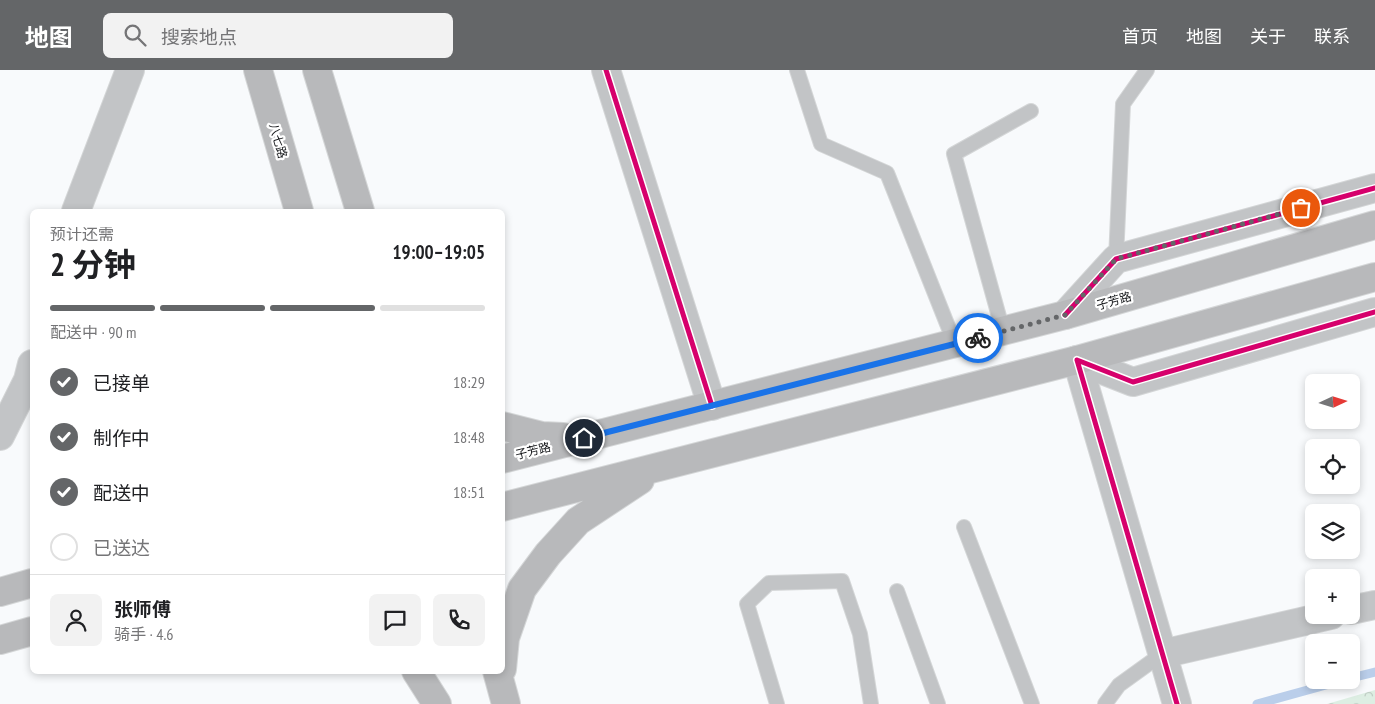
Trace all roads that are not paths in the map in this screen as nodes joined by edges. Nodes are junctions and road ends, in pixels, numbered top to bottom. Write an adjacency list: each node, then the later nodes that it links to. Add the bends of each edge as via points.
1 (130, 70): 9 (street)
2 (258, 70): 10 (main road, 八七路)
3 (317, 70): 11 (main road)
4 (606, 70): 21 (street)
5 (797, 70): 18 (lane, via 821,144 887,173)
6 (1147, 70): 13 (lane, via 1123,104)
7 (1031, 110): 17 (lane, via 954,154)
8 (1375, 188): 13 (street)
9 (77, 209)
10 (298, 209)
11 (359, 209)
12 (1375, 225): 16 (main road, 子芳路)
13 (1116, 259): 16 (street)
14 (1375, 277): 19 (main road)
15 (1375, 312): 19 (street, via 1133,382)
16 (1065, 315): 17 (main road, 子芳路)
17 (1002, 331): 18 (main road, 子芳路)
18 (955, 344): 21 (main road, 子芳路)
19 (1078, 360): 26 (main road); 38 (street)
20 (30, 372): 23 (street)
21 (712, 406): 24 (main road, 子芳路)
22 (505, 427): 24 (main road, via 542,436)
23 (0, 436)
24 (584, 438): 25 (main road, 子芳路)
25 (505, 458)
26 (659, 467): 27 (main road); 36 (main road, via 578,521 548,554 522,589)
27 (505, 506)
28 (964, 527): 46 (lane)
29 (30, 584): 31 (main road)
30 (897, 591): 45 (lane)
31 (0, 592)
32 (1375, 605): 33 (street)
33 (1360, 608)
34 (1305, 621): 38 (street)
35 (30, 632): 37 (main road)
36 (505, 638)
37 (0, 640)
38 (1162, 654): 47 (lane, via 1119,685); 48 (street)
39 (418, 674): 41 (main road)
40 (434, 674): 42 (main road)
41 (437, 704)
42 (442, 704)
43 (777, 704): 44 (lane, via 747,604 769,583 842,581 860,634)
44 (871, 704)
45 (938, 704)
46 (1032, 704)
47 (1105, 704)
48 (1177, 704)

